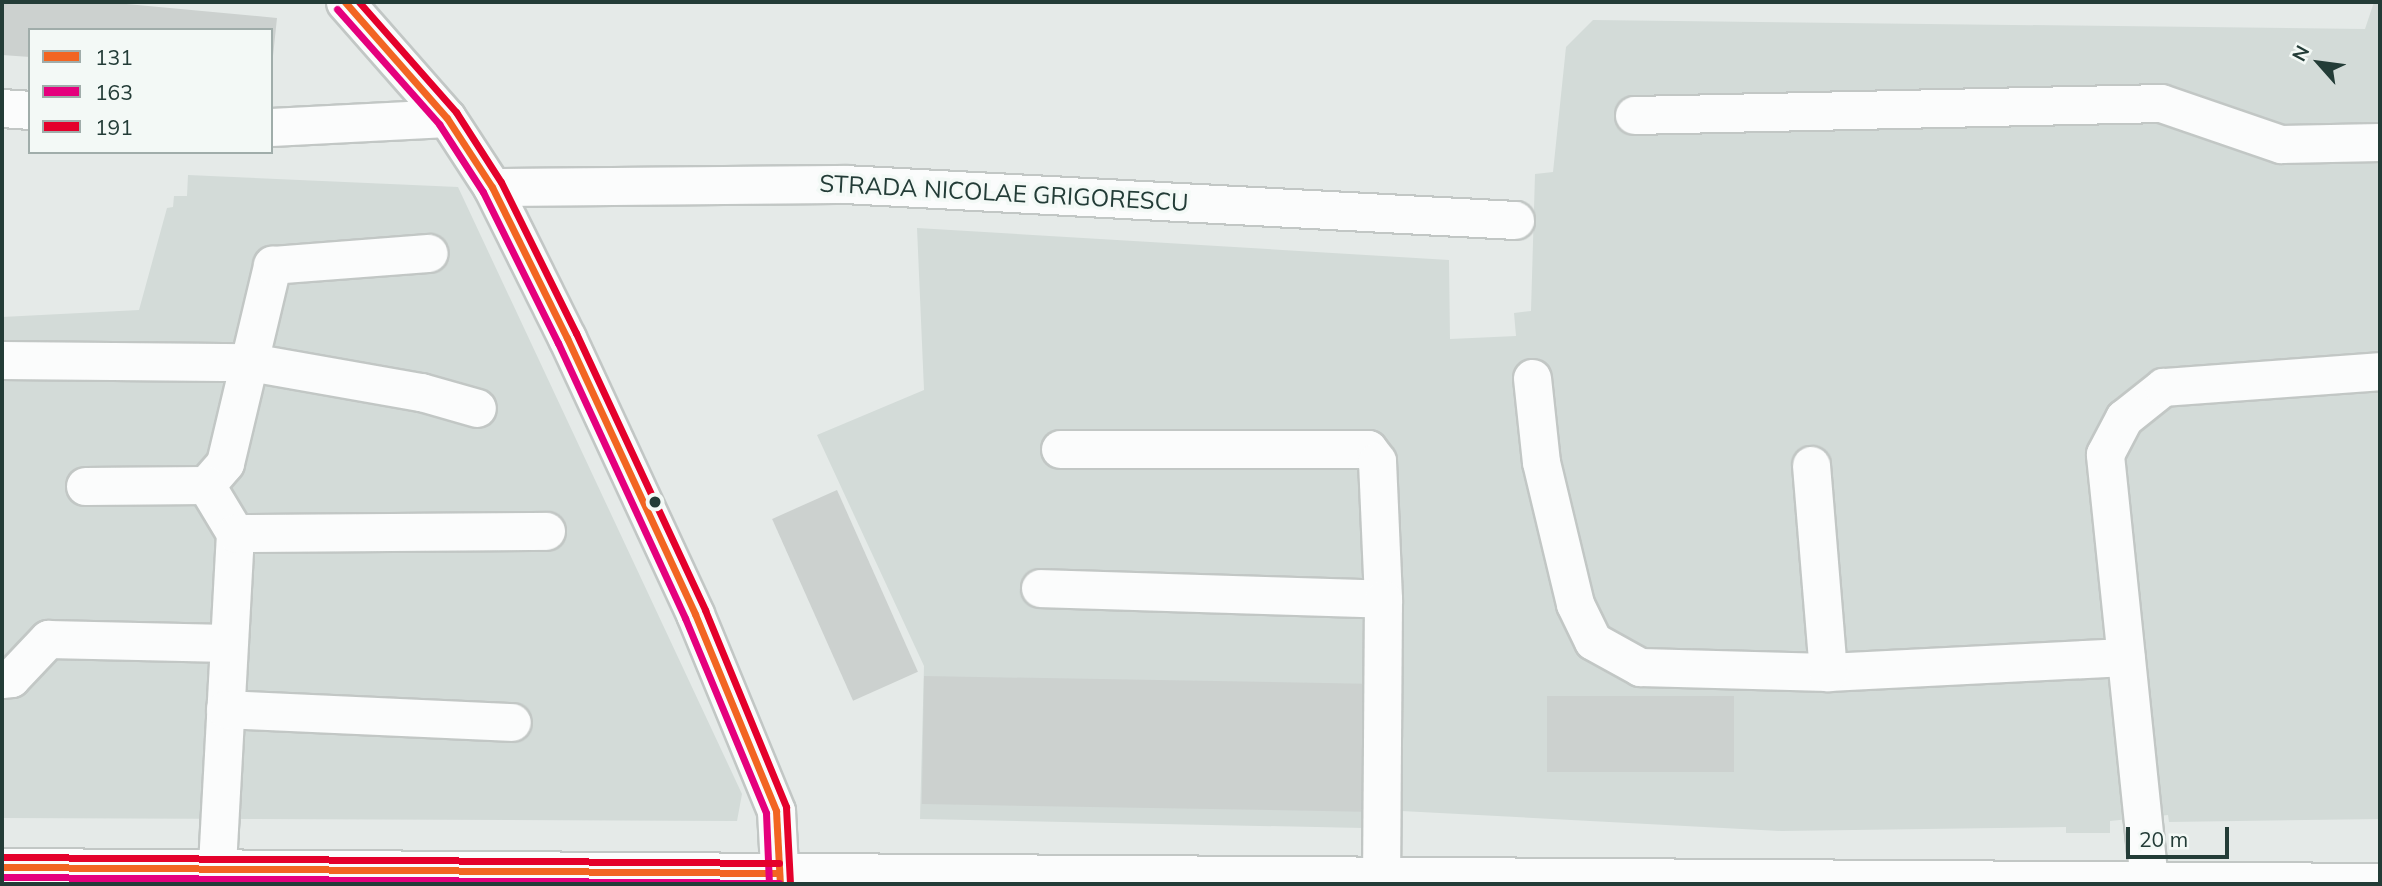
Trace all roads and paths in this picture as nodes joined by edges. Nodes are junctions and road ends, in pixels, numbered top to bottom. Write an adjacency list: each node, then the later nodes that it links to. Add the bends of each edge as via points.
1 (345, 2): 5 (street)
2 (2, 108): 3 (street)
3 (28, 110)
4 (1634, 114): 7 (street, via 2161,103 2281,144)
5 (447, 118): 6 (street); 8 (street)
6 (273, 127)
7 (2380, 142)
8 (492, 187): 9 (street, STRADA NICOLAE GRIGORESCU, via 844,184); 33 (street, via 695,614 776,811)
9 (1515, 220)
10 (429, 253): 12 (street, via 272,265)
11 (2, 360): 12 (street)
12 (250, 362): 15 (street, via 421,392); 18 (street, via 225,463)
13 (2380, 371): 25 (street, via 2163,387 2124,418 2105,454)
14 (1532, 377): 26 (street, via 1541,462 1575,604 1594,641 1640,667)
15 (477, 408)
16 (1060, 449): 23 (street, via 1368,449 1377,461)
17 (1811, 465): 26 (street)
18 (206, 485): 19 (street); 21 (street)
19 (85, 486)
20 (547, 531): 21 (street)
21 (234, 533): 24 (street)
22 (1040, 588): 23 (street)
23 (1383, 599): 32 (street)
24 (228, 643): 27 (street, via 48,639 11,678); 28 (street)
25 (2126, 657): 26 (street); 34 (street)
26 (1828, 672)
27 (2, 679)
28 (225, 709): 29 (street); 31 (street)
29 (512, 722)
30 (2, 867): 31 (street)
31 (217, 867): 33 (street)
32 (1381, 876): 33 (street); 34 (street)
33 (780, 879)
34 (2149, 881): 36 (street)
35 (2380, 882): 36 (street)
36 (2289, 883)

